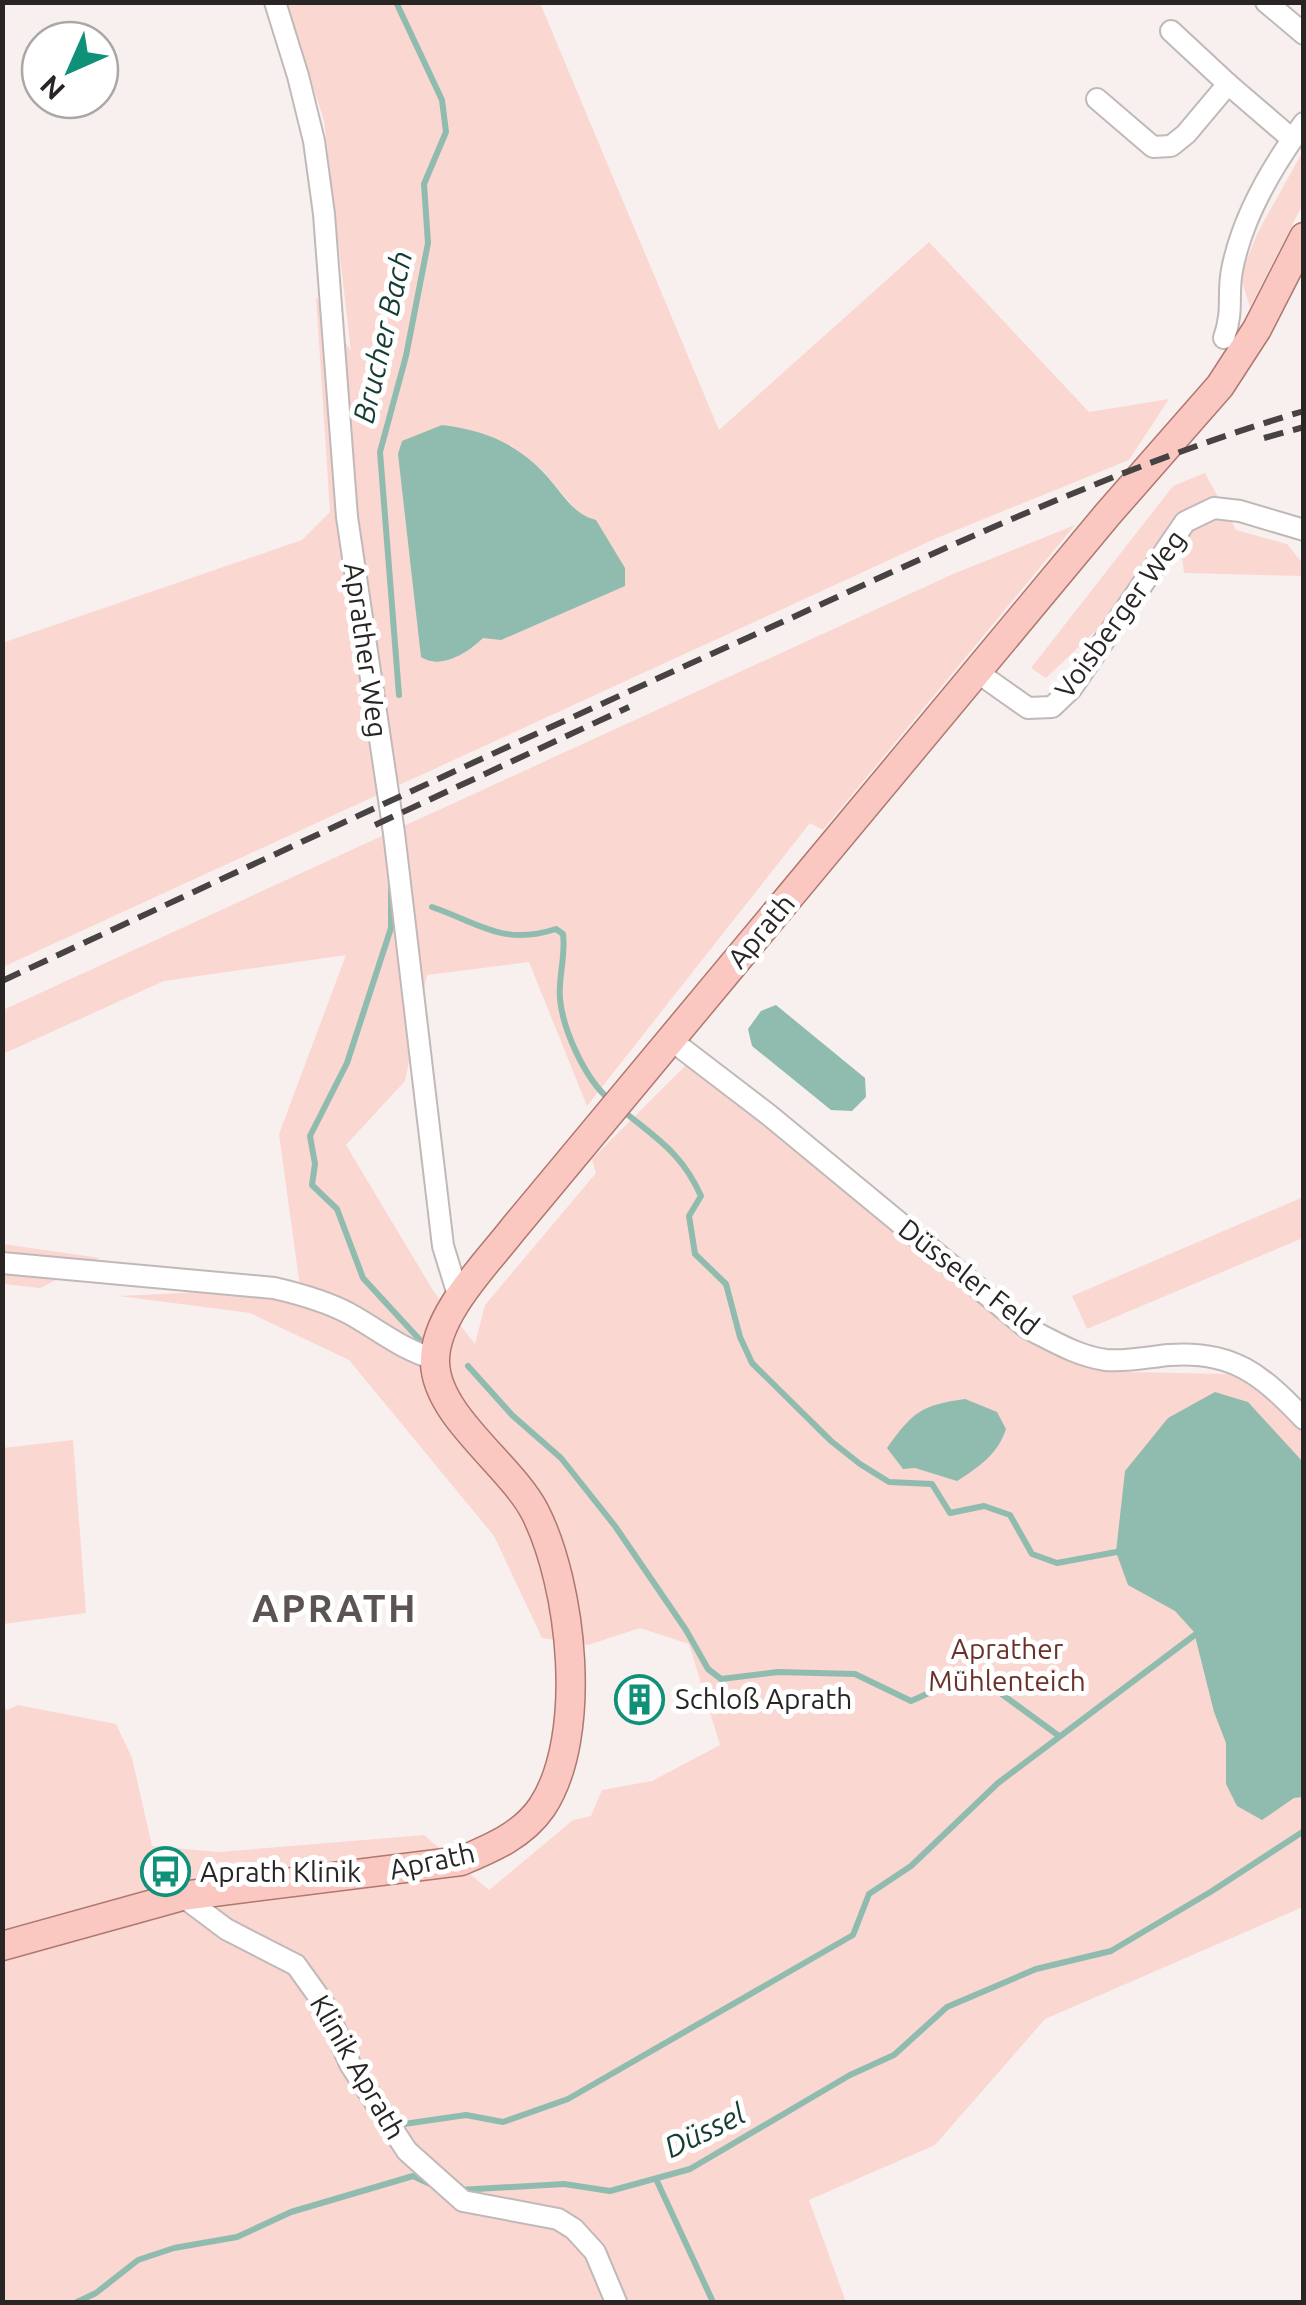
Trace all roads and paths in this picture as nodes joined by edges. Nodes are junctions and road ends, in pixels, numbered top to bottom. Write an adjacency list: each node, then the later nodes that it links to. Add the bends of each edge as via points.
1 (274, 2): 16 (street, Aprather Weg, via 314,141 346,517 394,833 444,1246)
2 (1266, 2): 4 (street)
3 (1171, 31): 5 (street)
4 (1304, 34)
5 (1228, 84): 6 (street, via 1171,146 1153,147); 7 (street)
6 (1098, 98)
7 (1298, 131): 9 (street, via 1237,247)
8 (1304, 237): 13 (main road, Aprath, via 1239,360)
9 (1224, 338)
10 (1270, 521): 11 (street, Voisberger Weg); 12 (street, Voisberger Weg); 13 (street, Voisberger Weg, via 1214,508 1184,522 1071,689 1052,707 1028,708)
11 (1304, 530)
12 (1304, 543)
13 (977, 672): 14 (main road, Aprath)
14 (671, 1040): 16 (main road, Aprath); 18 (street, Düsseler Feld, via 1027,1328 1072,1352 1110,1360 1194,1353 1233,1362 1268,1381)
15 (2, 1263): 17 (street, via 306,1295 410,1352)
16 (459, 1298): 17 (main road, Aprath)
17 (434, 1358): 19 (main road, Aprath, via 455,1413 512,1478 550,1548 570,1656 560,1768 542,1806 521,1829 461,1860)
18 (1304, 1419)
19 (182, 1896): 20 (main road, Aprath); 21 (street, Klinik Aprath, via 226,1929 296,1965 408,2151 464,2201 574,2229 595,2252)
20 (2, 1946)
21 (616, 2302)

